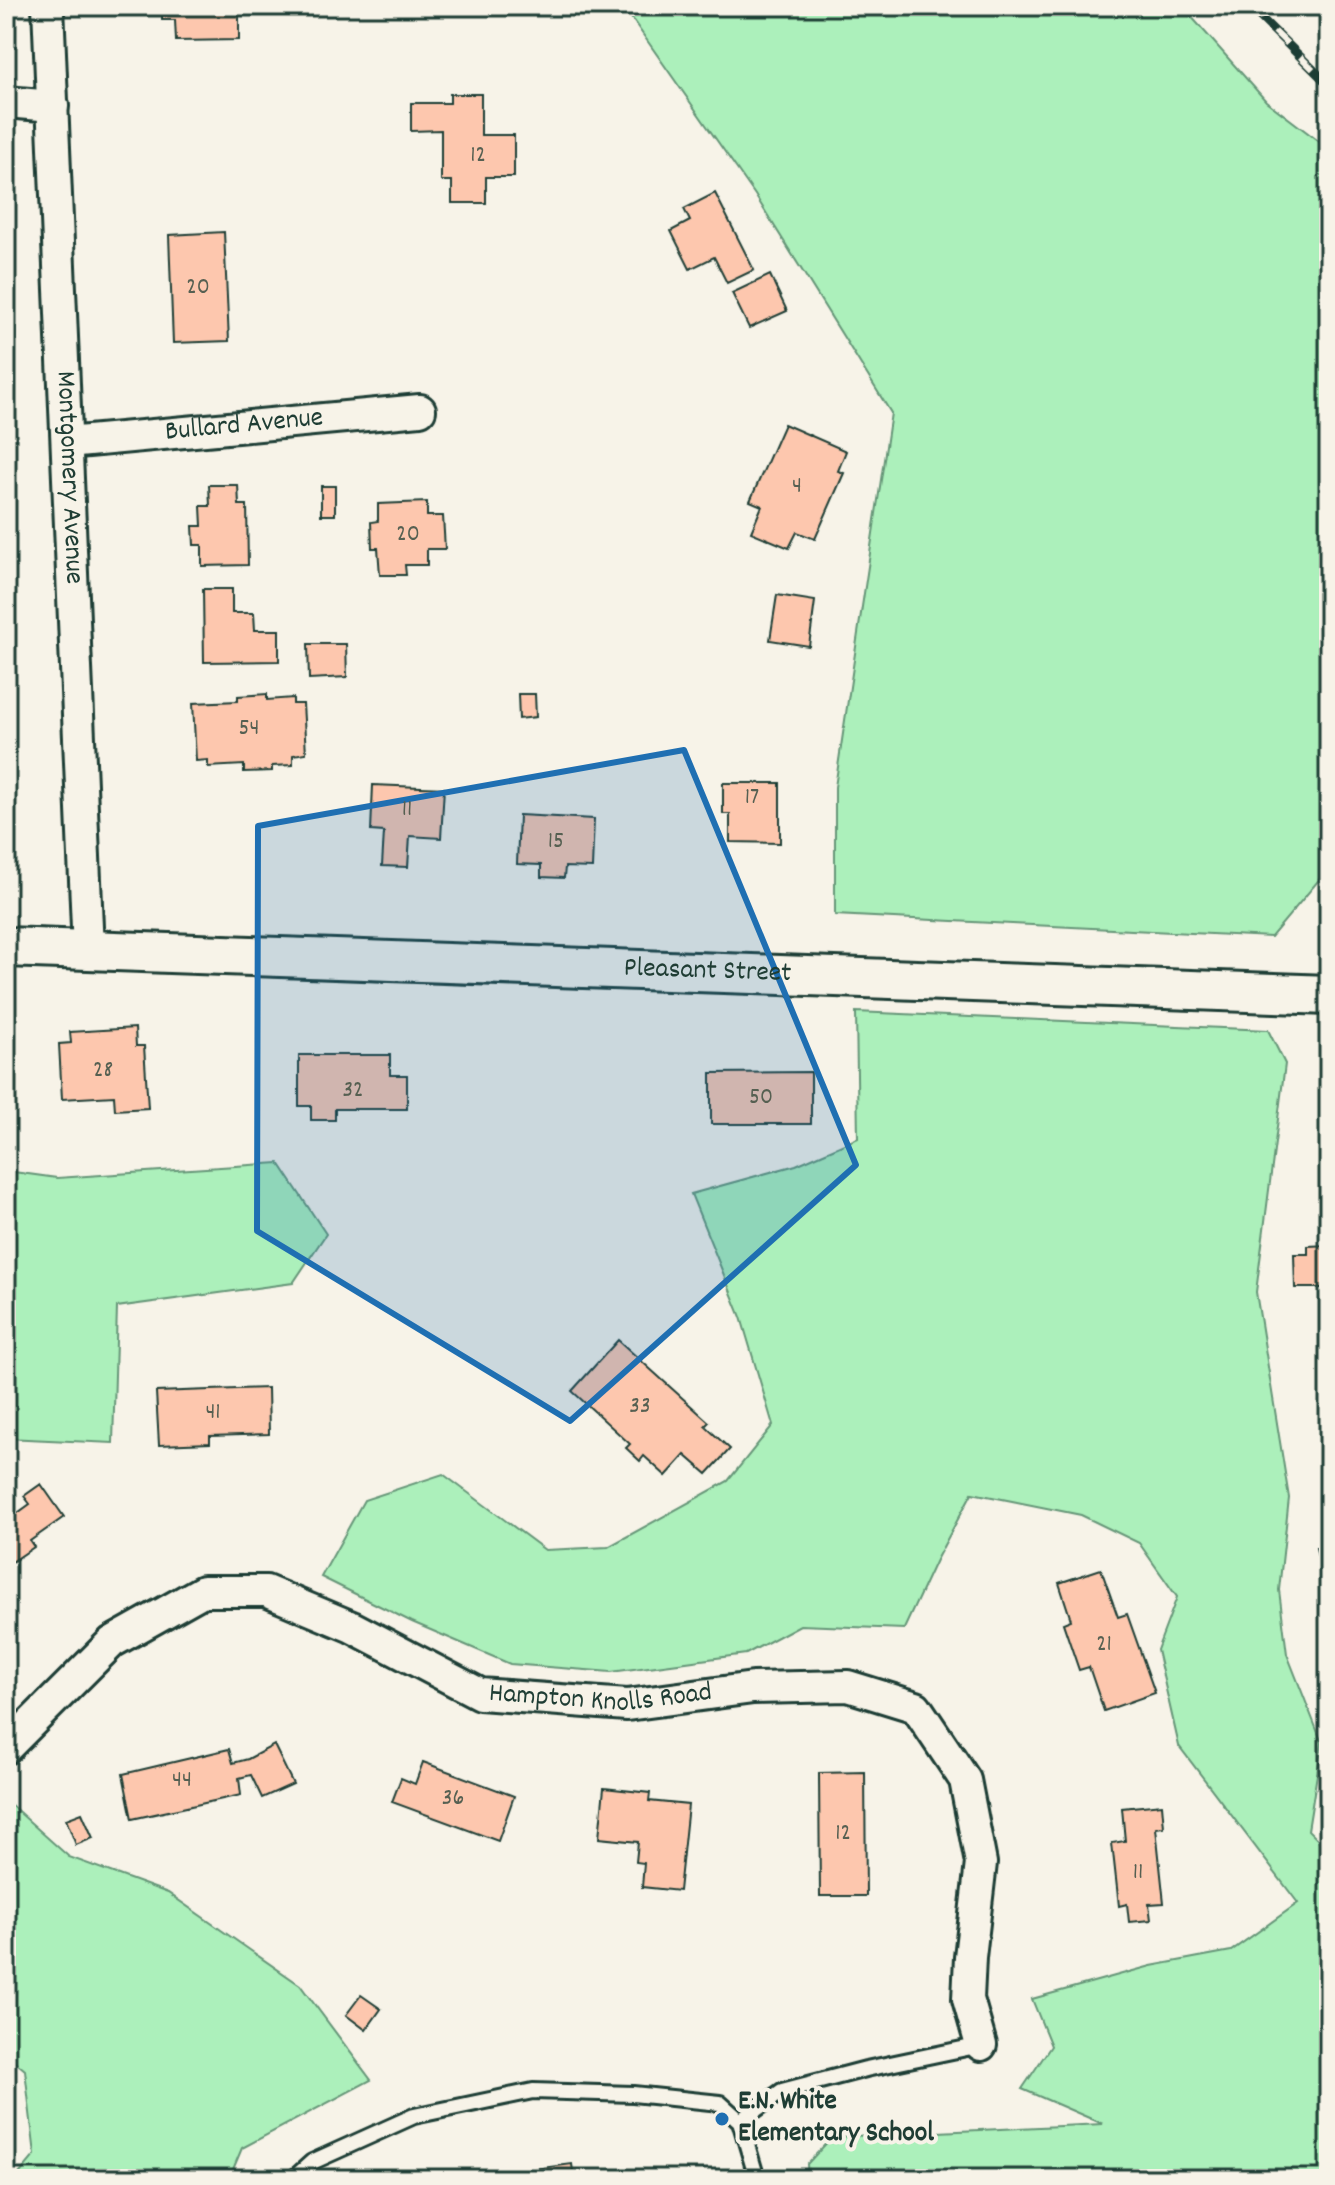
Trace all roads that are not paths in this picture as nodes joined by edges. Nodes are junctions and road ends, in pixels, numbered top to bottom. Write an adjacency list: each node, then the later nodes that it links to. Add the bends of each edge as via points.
1 (48, 6): 3 (street, Montgomery Avenue)
2 (6, 102): 3 (street)
3 (53, 106): 5 (street, Montgomery Avenue)
4 (420, 410): 5 (street, Bullard Avenue)
5 (67, 443): 7 (street, Montgomery Avenue)
6 (6, 947): 7 (street, Pleasant Street)
7 (88, 951): 8 (street, Pleasant Street)
8 (1329, 995)
9 (6, 1748): 10 (street, Hampton Knolls Road, via 112,1642 203,1591 266,1591 352,1627 480,1694 627,1705 753,1688 848,1686 916,1707 965,1780 981,1863 968,1999)
10 (981, 2045): 11 (lane, via 782,2091)
11 (740, 2121): 12 (lane, via 720,2103 533,2091 414,2116 312,2162); 13 (lane)
12 (293, 2179)
13 (757, 2179)

